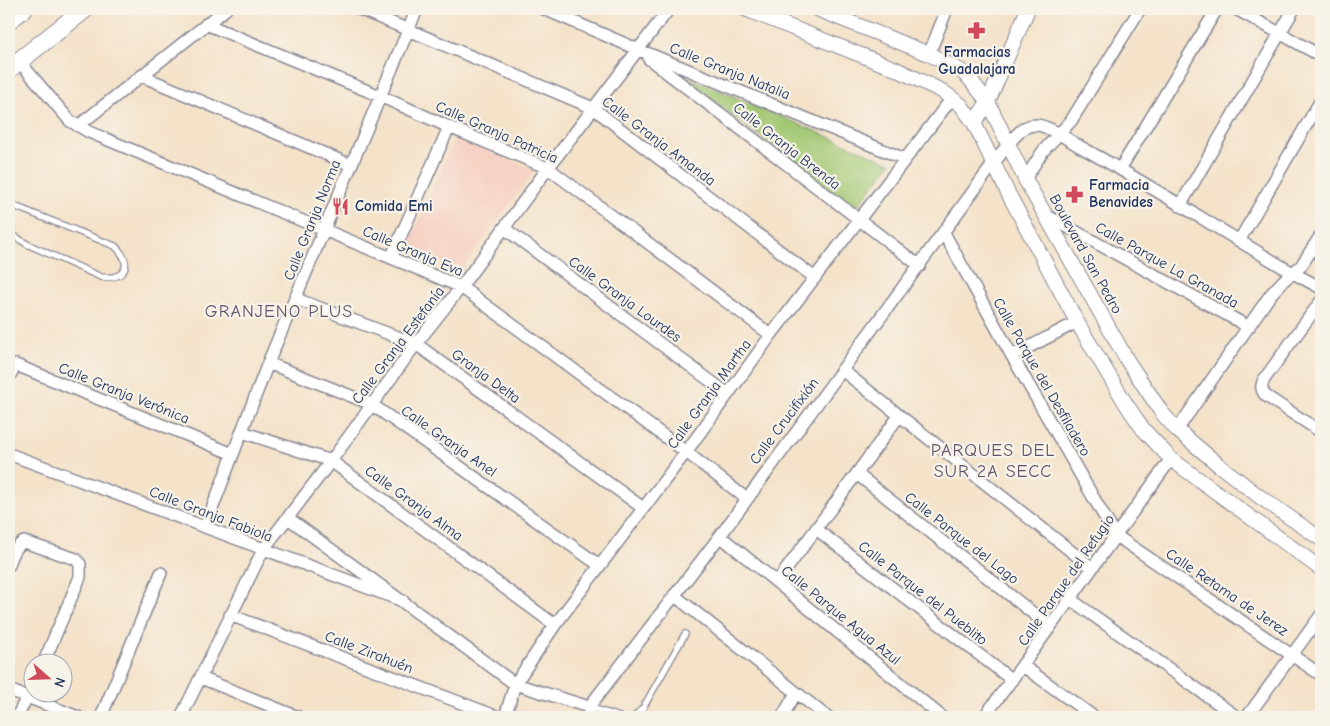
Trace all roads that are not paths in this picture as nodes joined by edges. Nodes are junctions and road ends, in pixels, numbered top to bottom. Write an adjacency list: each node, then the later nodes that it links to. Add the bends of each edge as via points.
1 (23, 9): 16 (main road)
2 (86, 9): 23 (main road)
3 (226, 9): 17 (street)
4 (359, 9): 18 (street, Calle Granja Amanda)
5 (417, 9): 18 (street, Calle Granja Norma)
6 (544, 9): 20 (street, Calle Granja Natalia)
7 (669, 9): 20 (street, Calle Granja Estefanía)
8 (745, 9): 26 (street, via 896,69)
9 (817, 9): 21 (street, Boulevard San Pedro)
10 (947, 9): 21 (street)
11 (1028, 9): 28 (street)
12 (1140, 9): 33 (street, via 1071,121)
13 (1217, 9): 39 (street)
14 (1236, 9): 19 (street)
15 (1294, 9): 19 (street)
16 (9, 20)
17 (206, 24): 24 (street); 25 (street, Calle Granja Patricia)
18 (408, 29): 25 (street, Calle Granja Norma); 29 (street, Calle Granja Amanda)
19 (1280, 34): 22 (street); 42 (street)
20 (637, 49): 29 (street, Calle Granja Estefanía); 35 (street, Calle Granja Natalia); 44 (street, Calle Granja Brenda)
21 (929, 54): 28 (street, Boulevard San Pedro, via 965,74)
22 (1321, 56)
23 (14, 65): 31 (street, Calle Granja Eva)
24 (142, 76): 31 (street); 36 (street)
25 (380, 96): 32 (street, Calle Granja Patricia); 36 (street, Calle Granja Norma)
26 (952, 98): 30 (street, via 962,105); 35 (street, Calle Granja Martha)
27 (1321, 100): 50 (street)
28 (988, 102): 30 (street); 34 (street, Boulevard San Pedro)
29 (593, 108): 38 (street, Calle Granja Estefanía); 54 (street, Calle Granja Amanda)
30 (974, 123): 37 (street)
31 (78, 126): 46 (street, Calle Granja Eva)
32 (448, 127): 38 (street, Calle Granja Patricia); 51 (street)
33 (1059, 135): 34 (street, Calle Crucifixión, via 1036,124 1022,130); 39 (street); 40 (street, via 1042,152)
34 (1008, 144): 37 (street, Calle Crucifixión); 40 (street, Boulevard San Pedro)
35 (905, 159): 44 (street, Calle Granja Martha)
36 (351, 165): 46 (street, Calle Granja Norma)
37 (994, 165): 48 (street, Calle Crucifixión); 59 (street)
38 (548, 168): 45 (street, Calle Granja Estefanía); 61 (street, Calle Granja Patricia)
39 (1120, 169): 42 (street)
40 (1025, 179): 43 (street, Boulevard San Pedro)
41 (9, 204): 47 (lane, via 115,246 123,253 125,269 119,276 101,277)
42 (1180, 206): 50 (street)
43 (1044, 214): 60 (street, Calle Parque La Granada); 71 (street, Boulevard San Pedro, via 1127,360)
44 (859, 220): 52 (street, Calle Granja Brenda); 54 (street, Calle Granja Martha)
45 (504, 228): 55 (street, Calle Granja Estefanía); 68 (street, Calle Granja Lourdes)
46 (324, 230): 51 (street, Calle Granja Eva); 57 (street, Calle Granja Norma)
47 (9, 233)
48 (944, 233): 52 (street, Calle Crucifixión); 63 (street, Calle Parque del Desfiladero)
49 (1321, 235): 53 (street, via 1301,266)
50 (1239, 242): 53 (street)
51 (392, 258): 55 (street, Calle Granja Eva)
52 (920, 266): 66 (street, Calle Crucifixión)
53 (1292, 273): 56 (street); 60 (street, via 1278,285)
54 (815, 278): 61 (street, Calle Granja Martha)
55 (461, 287): 62 (street, Calle Granja Estefanía); 74 (street, Calle Granja Eva)
56 (1321, 288)
57 (296, 299): 62 (street, Granja Delta); 65 (street, Calle Granja Norma)
58 (1321, 301): 73 (street, via 1261,387 1266,396)
59 (1077, 322): 63 (street); 77 (street, via 1143,430)
60 (1249, 327): 71 (street)
61 (771, 335): 68 (street, Calle Granja Martha)
62 (416, 344): 69 (street, Calle Granja Estefanía); 81 (street, Granja Delta)
63 (1012, 356): 85 (street, Calle Parque del Desfiladero)
64 (12, 363): 67 (street, Calle Granja Verónica); 76 (street, Calle Granja Verónica)
65 (268, 363): 69 (street, Calle Granja Anel); 72 (street, Calle Granja Norma)
66 (842, 370): 70 (street); 80 (street, Calle Crucifixión)
67 (9, 377)
68 (728, 394): 74 (street, Calle Granja Martha)
69 (371, 404): 78 (street, Calle Granja Estefanía); 90 (street, Calle Granja Anel)
70 (899, 416): 79 (street); 91 (street)
71 (1177, 430): 87 (street, Boulevard San Pedro, via 1260,497)
72 (242, 432): 76 (street, Calle Granja Norma); 78 (street, Calle Granja Alma)
73 (1321, 432)
74 (686, 452): 80 (street, Calle Granja Eva); 81 (street, Calle Granja Martha)
75 (9, 454): 83 (street, Calle Granja Fabiola)
76 (233, 454): 83 (street, Calle Granja Norma)
77 (1171, 459): 85 (street, Calle Parque del Refugio); 92 (street)
78 (331, 461): 82 (street, Calle Granja Estefanía); 100 (street, Calle Granja Alma)
79 (857, 474): 84 (street); 101 (street, Calle Parque del Lago)
80 (747, 499): 86 (street, Calle Crucifixión)
81 (643, 508): 90 (street, Calle Granja Martha)
82 (288, 518): 88 (street, Calle Granja Estefanía); 97 (street, Calle Granja Fabiola)
83 (205, 526): 88 (street, Calle Granja Fabiola)
84 (816, 529): 94 (street); 108 (street, Calle Parque del Pueblito)
85 (1115, 535): 91 (street, Calle Parque del Refugio); 104 (street, Calle Retama de Jerez)
86 (720, 536): 94 (street, Calle Parque Agua Azul); 95 (street, Calle Crucifixión)
87 (1321, 539)
88 (263, 550): 97 (street, Calle Granja Fabiola); 98 (street, Calle Granja Estefanía)
89 (9, 565): 103 (street, via 16,548 24,542 80,564 80,577)
90 (599, 566): 100 (street, Calle Granja Martha)
91 (1091, 567): 96 (street, Calle Parque del Refugio)
92 (1321, 569)
93 (161, 573): 118 (street)
94 (777, 582): 127 (street, Calle Parque Agua Azul)
95 (674, 595): 111 (street); 115 (street, Calle Crucifixión)
96 (1070, 599): 101 (street, Calle Parque del Refugio); 130 (street)
97 (403, 600): 109 (street, Calle Granja Fabiola)
98 (230, 615): 107 (street, Calle Granja Estefanía); 121 (street, Calle Zirahuén)
99 (1321, 615): 104 (street)
100 (554, 625): 109 (street, Calle Granja Martha)
101 (1049, 626): 105 (street, Calle Parque del Refugio)
102 (685, 634): 124 (lane, via 643,708)
103 (47, 654)
104 (1293, 655): 106 (street, Calle Retama de Jerez); 131 (street)
105 (1023, 666): 108 (street, Calle Parque del Refugio); 129 (street)
106 (1321, 675)
107 (201, 678): 119 (street, Calle Granja Estefanía); 120 (street)
108 (1012, 680): 128 (street, Calle Parque del Refugio)
109 (515, 684): 115 (street, Calle Granja Fabiola); 122 (street, Calle Granja Martha)
110 (9, 690): 112 (street)
111 (796, 693): 125 (street); 126 (street)
112 (22, 695)
113 (25, 704): 116 (street)
114 (44, 704): 117 (street)
115 (589, 712): 123 (lane)
116 (17, 717)
117 (78, 717)
118 (101, 717)
119 (181, 717)
120 (298, 717)
121 (498, 717)
122 (505, 717)
123 (620, 717)
124 (634, 717)
125 (782, 717)
126 (827, 717)
127 (942, 717)
128 (984, 717)
129 (1094, 717)
130 (1238, 717)
131 (1247, 717)

